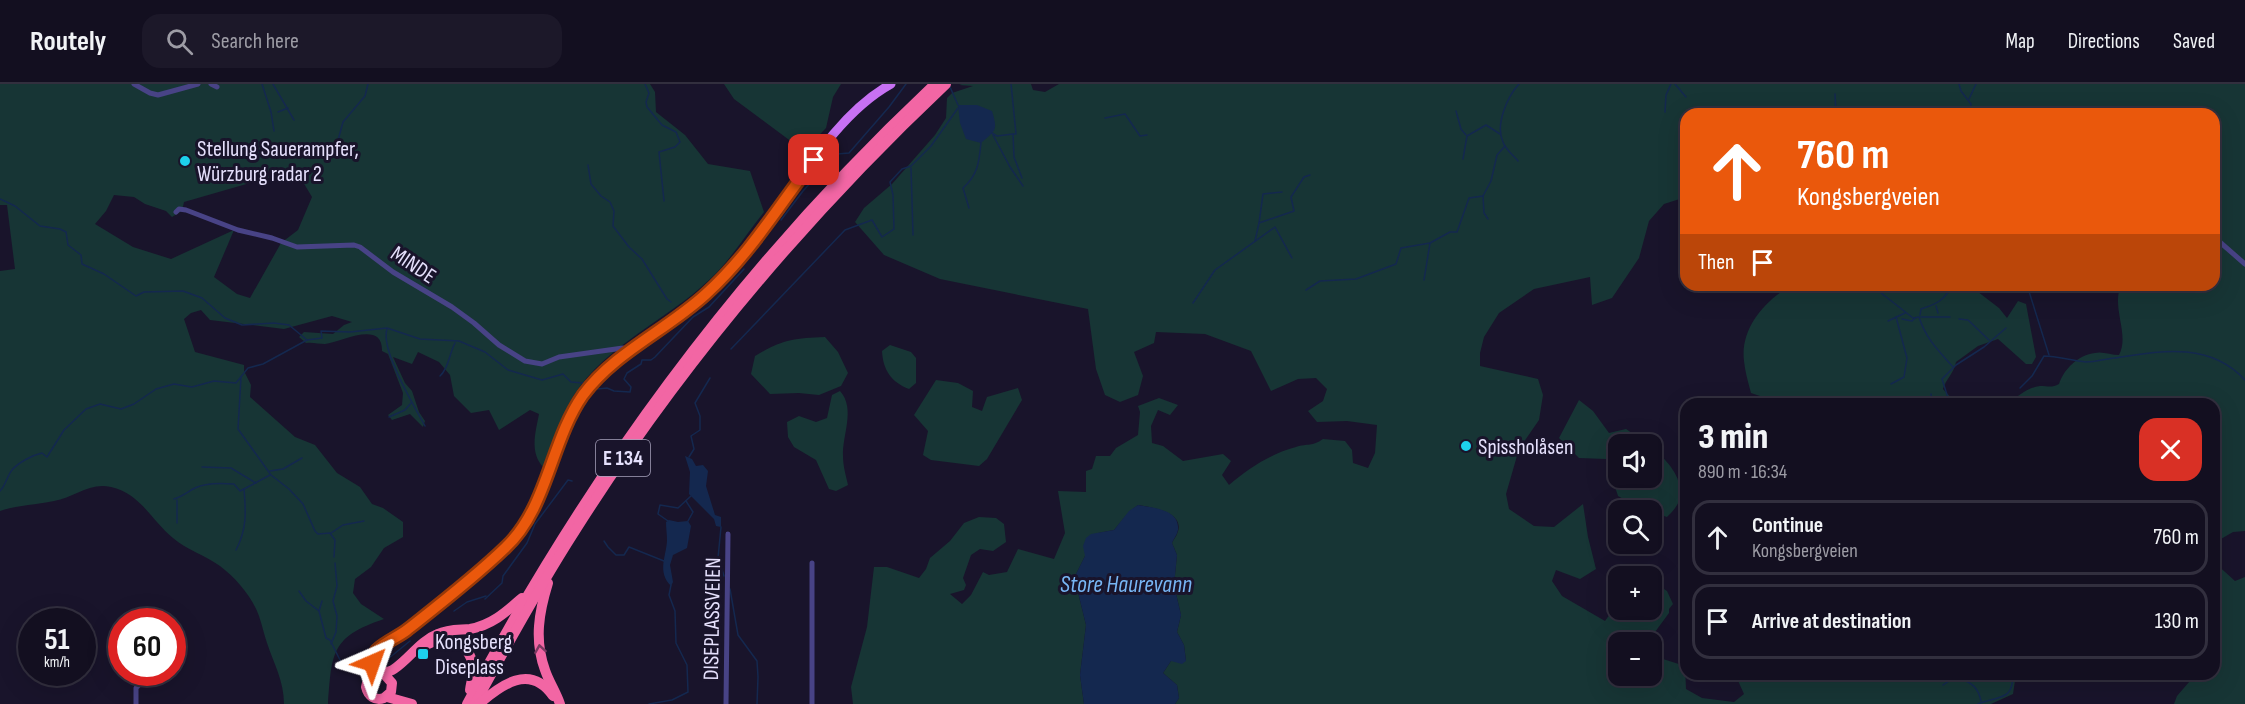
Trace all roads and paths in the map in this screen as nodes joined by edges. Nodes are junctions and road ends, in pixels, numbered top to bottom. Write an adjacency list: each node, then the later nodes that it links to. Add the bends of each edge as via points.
1 (134, 84): 2 (street, via 158,94)
2 (198, 84)
3 (891, 84): 10 (main road, via 863,104 841,127 755,242 720,281 694,304)
4 (935, 84): 6 (highway, E 134)
5 (946, 84): 6 (highway, E 134)
6 (921, 102): 13 (highway, E 134, via 720,328 633,444); 14 (highway, E 134, via 815,206 702,339 609,466)
7 (176, 212): 10 (street, MINDE, via 186,210 297,247 354,244 474,323 499,345 534,364 566,356)
8 (2220, 242): 9 (street)
9 (2245, 264)
10 (625, 351): 16 (main road, via 578,403 538,498 518,534 416,623 378,649 372,663)
11 (728, 534): 21 (street, DISEPLASSVEIEN)
12 (812, 563): 22 (street)
13 (552, 568): 18 (highway, E 134); 20 (highway, E 134, one-way to 13, via 544,668 539,640 541,606)
14 (530, 590): 16 (highway, E 134, via 494,621 435,634 395,669); 18 (highway, E 134)
15 (138, 686): 19 (street)
16 (380, 689): 17 (highway); 18 (highway, via 423,648 435,641 449,640 460,644 472,663)
17 (410, 703)
18 (472, 703): 20 (highway, E 134, via 511,681 524,679 542,685)
19 (136, 704)
20 (559, 704)
21 (726, 704)
22 (812, 704)

